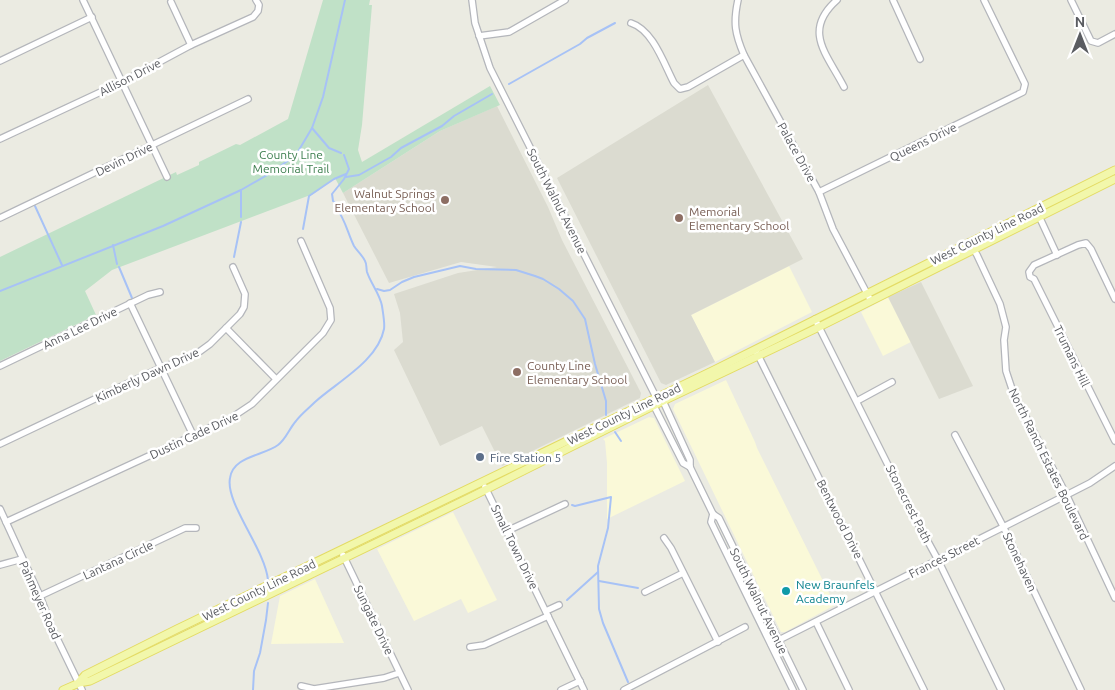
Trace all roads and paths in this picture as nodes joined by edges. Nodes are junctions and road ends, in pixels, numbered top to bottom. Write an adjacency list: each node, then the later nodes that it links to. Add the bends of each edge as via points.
1 (83, 0): 11 (street)
2 (256, 0): 15 (street, Allison Drive, via 258,11 252,17)
3 (472, 0): 14 (street, South Walnut Avenue)
4 (565, 0): 14 (street, via 509,32)
5 (738, 0): 16 (street, Palace Drive, via 734,25)
6 (836, 0): 20 (street, via 821,18 818,30 822,46)
7 (893, 0): 17 (street)
8 (984, 0): 27 (street, Queens Drive, via 1025,84 1024,90)
9 (1071, 0): 13 (street, via 1091,41 1098,43)
10 (171, 2): 15 (street)
11 (92, 18): 18 (street); 19 (street)
12 (631, 23): 16 (street, via 648,34 680,89)
13 (1115, 34)
14 (479, 36): 49 (street, South Walnut Avenue, via 493,74)
15 (191, 45): 19 (street, Allison Drive)
16 (744, 55): 27 (street, Palace Drive)
17 (920, 59)
18 (0, 61)
19 (122, 82): 22 (street, Allison Drive); 23 (street)
20 (844, 87)
21 (248, 99): 23 (street, Devin Drive)
22 (0, 139)
23 (152, 146): 25 (street); 30 (street, Devin Drive)
24 (1115, 170): 28 (main road, West County Line Road)
25 (167, 177)
26 (1115, 179): 29 (main road, West County Line Road)
27 (819, 192): 37 (street, Palace Drive, via 833,229)
28 (1036, 209): 29 (street); 32 (main road, West County Line Road)
29 (1040, 217): 33 (main road, West County Line Road); 34 (street)
30 (0, 218)
31 (300, 241): 47 (street, Dustin Cade Drive, via 330,308 331,320 323,333)
32 (969, 242): 33 (street, North Ranch Estates Boulevard); 37 (main road, West County Line Road)
33 (974, 250): 39 (main road, West County Line Road); 60 (street, North Ranch Estates Boulevard, via 1000,304 1006,327 1005,364 1010,384)
34 (1057, 255): 38 (street, via 1086,243); 55 (street, Trumans Hill, via 1034,265 1029,272 1030,277 1034,279)
35 (233, 267): 43 (street, Kimberly Dawn Drive, via 244,290 244,302 240,314)
36 (160, 292): 40 (street, Anna Lee Drive)
37 (867, 293): 39 (street, Palace Drive); 41 (main road, West County Line Road)
38 (1115, 299)
39 (871, 302): 42 (main road, West County Line Road)
40 (130, 304): 45 (street, Anna Lee Drive); 46 (street)
41 (816, 319): 42 (street, Stonecrest Path); 44 (main road, West County Line Road)
42 (819, 327): 44 (main road, West County Line Road); 51 (street, Stonecrest Path)
43 (226, 328): 46 (street, Kimberly Dawn Drive, via 194,355); 47 (street)
44 (757, 352): 49 (main road, West County Line Road); 50 (main road, West County Line Road); 76 (street, Bentwood Drive)
45 (0, 366)
46 (160, 368): 53 (street); 56 (street, Kimberly Dawn Drive)
47 (276, 379): 53 (street, Dustin Cade Drive, via 245,410)
48 (892, 382): 51 (street)
49 (656, 397): 50 (street); 52 (street); 59 (main road, West County Line Road)
50 (663, 401): 52 (main road, West County Line Road); 57 (street, South Walnut Avenue)
51 (857, 401): 72 (street, Stonecrest Path)
52 (654, 406): 57 (street, South Walnut Avenue, via 683,463); 59 (main road, West County Line Road)
53 (193, 435): 64 (street, Dustin Cade Drive)
54 (955, 435): 65 (street, Stonehaven)
55 (1115, 441)
56 (0, 444)
57 (690, 466): 63 (street, South Walnut Avenue)
58 (1115, 466): 60 (street, Frances Street)
59 (485, 486): 67 (street, Small Town Drive); 69 (main road, West County Line Road); 70 (main road, West County Line Road)
60 (1066, 494): 65 (street, Frances Street); 79 (street, North Ranch Estates Boulevard)
61 (565, 504): 67 (street)
62 (0, 510): 64 (street, Pahmeyer Road)
63 (713, 514): 84 (street, South Walnut Avenue, via 719,518); 86 (street, South Walnut Avenue, via 711,522)
64 (6, 522): 71 (street, Pahmeyer Road)
65 (1003, 526): 72 (street, Frances Street); 103 (street, Stonehaven)
66 (196, 528): 78 (street, Lantana Circle, via 185,528)
67 (507, 531): 81 (street, Small Town Drive)
68 (664, 538): 74 (street)
69 (341, 551): 70 (street, Sungate Drive); 75 (main road, West County Line Road)
70 (344, 558): 75 (main road, West County Line Road); 88 (street, Sungate Drive)
71 (22, 559): 73 (street); 78 (street, Pahmeyer Road)
72 (938, 560): 76 (street, Frances Street); 102 (street, Stonecrest Path)
73 (0, 565)
74 (683, 573): 77 (street); 85 (street)
75 (284, 583): 90 (main road, West County Line Road, via 90,681)
76 (876, 591): 82 (street, Frances Street); 101 (street, Bentwood Drive)
77 (646, 592)
78 (40, 596): 90 (street, Pahmeyer Road)
79 (1115, 598)
80 (558, 605): 81 (street)
81 (547, 614): 87 (street, via 484,645); 89 (street, Small Town Drive)
82 (816, 622): 84 (street, Frances Street); 100 (street)
83 (745, 627): 85 (street)
84 (779, 641): 86 (street, Frances Street); 99 (street, South Walnut Avenue)
85 (718, 642): 97 (street)
86 (771, 644): 98 (street, South Walnut Avenue)
87 (470, 647)
88 (399, 673): 91 (street, via 314,689); 94 (street, Sungate Drive)
89 (580, 681): 95 (street); 96 (street, Small Town Drive)
90 (79, 682): 92 (main road, West County Line Road); 93 (street, Pahmeyer Road)
91 (302, 686)
92 (63, 690)
93 (82, 690)
94 (408, 690)
95 (561, 690)
96 (584, 690)
97 (624, 690)
98 (793, 690)
99 (803, 690)
100 (849, 690)
101 (924, 690)
102 (1001, 690)
103 (1081, 690)

